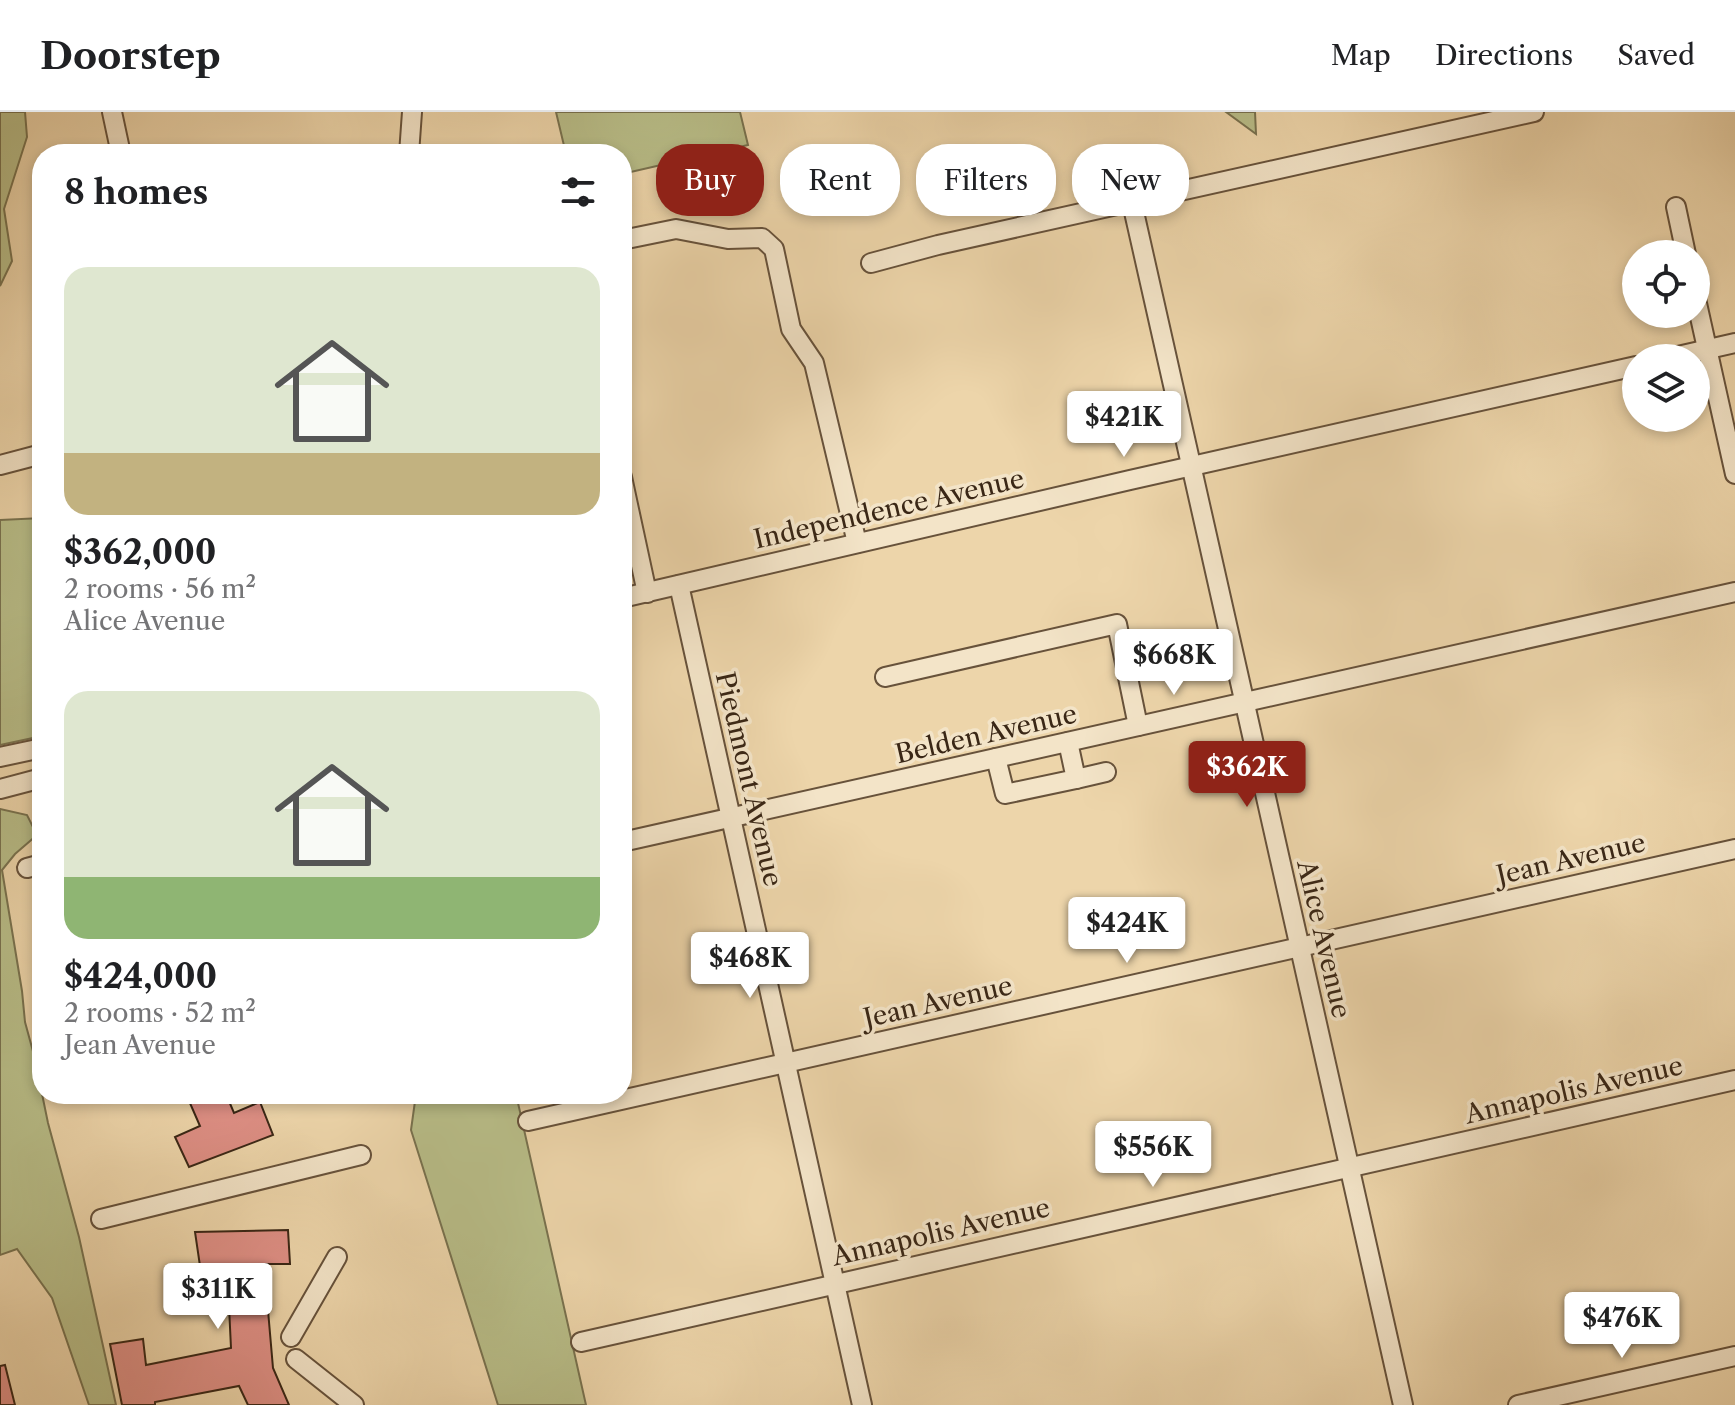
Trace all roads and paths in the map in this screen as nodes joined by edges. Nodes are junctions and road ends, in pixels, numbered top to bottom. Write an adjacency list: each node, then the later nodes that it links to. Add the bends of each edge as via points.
1 (112, 112): 4 (street)
2 (412, 112): 5 (street)
3 (1534, 112): 6 (street)
4 (119, 144)
5 (410, 144)
6 (1189, 190)
7 (1676, 207): 11 (street)
8 (1072, 216): 12 (street)
9 (1135, 216): 19 (street, Alice Avenue)
10 (632, 238): 22 (street, via 676,229 728,239 762,238 774,249 791,329 814,363)
11 (1683, 240)
12 (871, 263)
13 (1735, 343): 14 (street)
14 (1710, 349)
15 (1710, 358): 20 (street)
16 (1622, 369): 19 (street, Independence Avenue)
17 (32, 457): 18 (street)
18 (0, 465)
19 (1193, 467): 22 (street, Independence Avenue); 28 (street, Alice Avenue)
20 (1735, 474)
21 (632, 523): 25 (street)
22 (857, 543): 23 (street, Independence Avenue)
23 (679, 585): 25 (street, Independence Avenue); 38 (street, Piedmont Avenue)
24 (1735, 592): 28 (street, Belden Avenue)
25 (647, 593): 26 (street, Independence Avenue)
26 (632, 596)
27 (885, 677): 29 (street, via 1117,624)
28 (1245, 703): 29 (street, Belden Avenue); 41 (street, Alice Avenue)
29 (1138, 726): 30 (street, Belden Avenue)
30 (1068, 742): 33 (street, Belden Avenue); 35 (street)
31 (32, 750): 32 (street)
32 (0, 757)
33 (996, 758): 35 (street, via 1005,794); 38 (street, Belden Avenue)
34 (1106, 772): 35 (street)
35 (1076, 779)
36 (32, 781): 37 (street)
37 (0, 789)
38 (730, 818): 39 (street, Belden Avenue); 42 (street, Piedmont Avenue)
39 (632, 840)
40 (1735, 849): 41 (street, Jean Avenue)
41 (1300, 947): 42 (street, Jean Avenue); 48 (street, Alice Avenue)
42 (787, 1063): 44 (street, Jean Avenue); 51 (street, Piedmont Avenue)
43 (1735, 1080): 48 (street, Annapolis Avenue)
44 (632, 1098)
45 (604, 1104): 46 (street, Jean Avenue)
46 (528, 1121)
47 (361, 1155): 49 (street)
48 (1349, 1167): 51 (street, Annapolis Avenue); 58 (street, Alice Avenue)
49 (101, 1219)
50 (337, 1257): 52 (street)
51 (835, 1282): 53 (street, Annapolis Avenue); 57 (street, Piedmont Avenue)
52 (291, 1337)
53 (581, 1342)
54 (1735, 1356): 59 (street)
55 (296, 1359): 56 (street)
56 (354, 1405)
57 (862, 1405)
58 (1403, 1405)
59 (1518, 1405)

